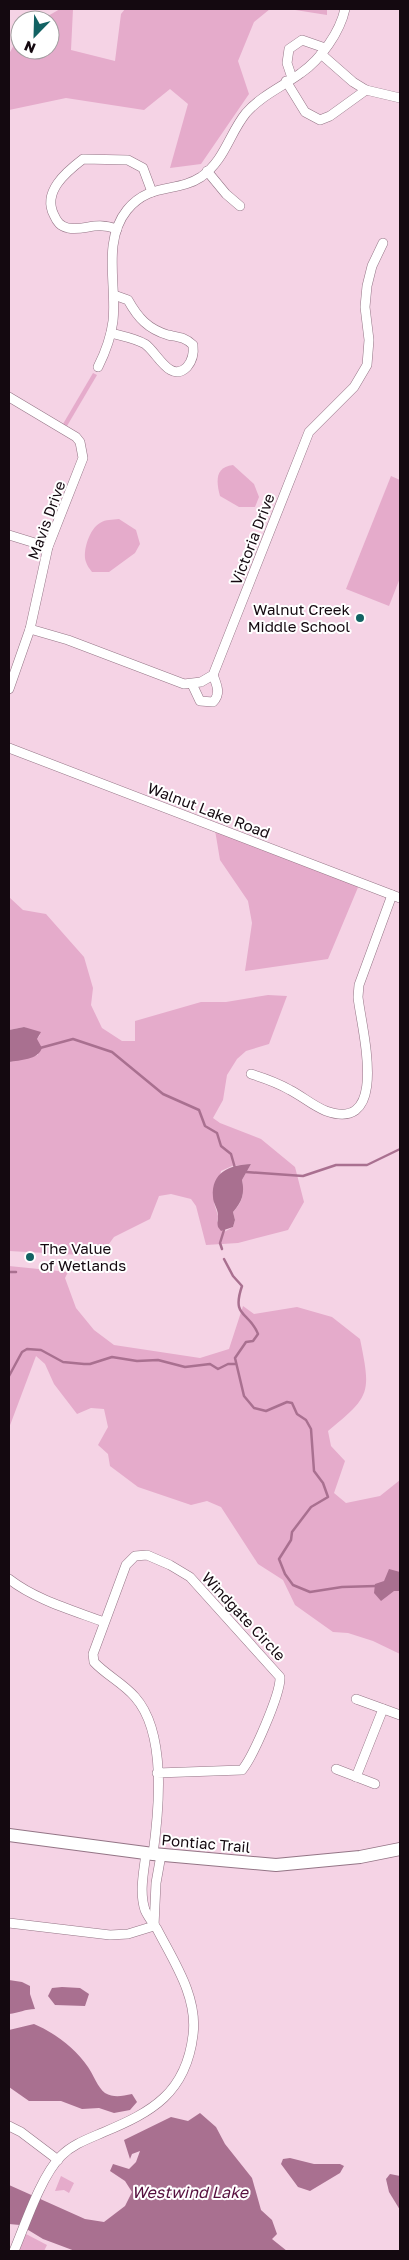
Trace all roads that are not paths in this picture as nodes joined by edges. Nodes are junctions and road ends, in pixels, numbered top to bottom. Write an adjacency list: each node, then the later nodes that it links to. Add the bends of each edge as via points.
1 (345, 9): 2 (street, via 334,36)
2 (323, 51): 3 (street, via 311,66); 3 (street, via 302,40 289,49); 4 (street, via 345,76)
3 (289, 80): 4 (street, via 305,112 320,120); 6 (street, via 247,112 235,128 222,157)
4 (366, 90): 5 (street)
5 (400, 98)
6 (208, 171): 7 (street, via 200,178); 8 (street)
7 (152, 192): 9 (street, via 126,211); 9 (street, via 143,168 128,160 83,159 58,182 50,203 56,221 62,226 106,225)
8 (240, 206)
9 (117, 229): 11 (street, via 113,241)
10 (383, 243): 18 (street, Victoria Drive, via 366,286 367,365 354,387 309,432)
11 (114, 295): 12 (street); 12 (street, via 128,300 136,315 148,326 188,340 193,345 193,357 188,366 174,372 145,344)
12 (111, 333): 13 (street)
13 (96, 369)
14 (9, 397): 16 (street, Mavis Drive, via 70,432 82,448 80,469)
15 (9, 535): 16 (street)
16 (48, 547): 17 (street, Mavis Drive)
17 (30, 629): 19 (street, via 184,684); 20 (street, Mavis Drive)
18 (213, 675): 19 (street, via 206,681); 19 (street, via 218,690 213,702 200,701)
19 (192, 684)
20 (9, 689)
21 (9, 748): 22 (street, Walnut Lake Road)
22 (396, 896): 23 (street, via 359,985 368,1070 366,1093 359,1108 346,1114 326,1111 282,1085)
23 (251, 1074)
24 (9, 1579): 25 (street, via 45,1600)
25 (104, 1622): 30 (street, Windgate Circle, via 93,1654 94,1662 125,1687 145,1710 154,1743); 30 (street, Windgate Circle, via 126,1565 135,1556 147,1555 190,1577 280,1677 279,1688 259,1740 242,1770)
26 (356, 1699): 27 (street)
27 (383, 1709): 28 (street); 31 (street)
28 (400, 1715)
29 (336, 1769): 31 (street)
30 (157, 1773): 35 (street, Windgate Circle, via 158,1821)
31 (356, 1777): 32 (street)
32 (375, 1784)
33 (9, 1836): 35 (main road, Pontiac Trail)
34 (400, 1849): 35 (main road, Pontiac Trail, via 353,1858 276,1865)
35 (154, 1854): 37 (street); 37 (street, via 143,1897)
36 (9, 1923): 37 (street, via 110,1935 128,1934)
37 (154, 1926): 39 (street, via 188,1993 192,2008 193,2034 186,2063 165,2098 154,2108 79,2142)
38 (9, 2126): 39 (street)
39 (58, 2160): 40 (street)
40 (14, 2251)

